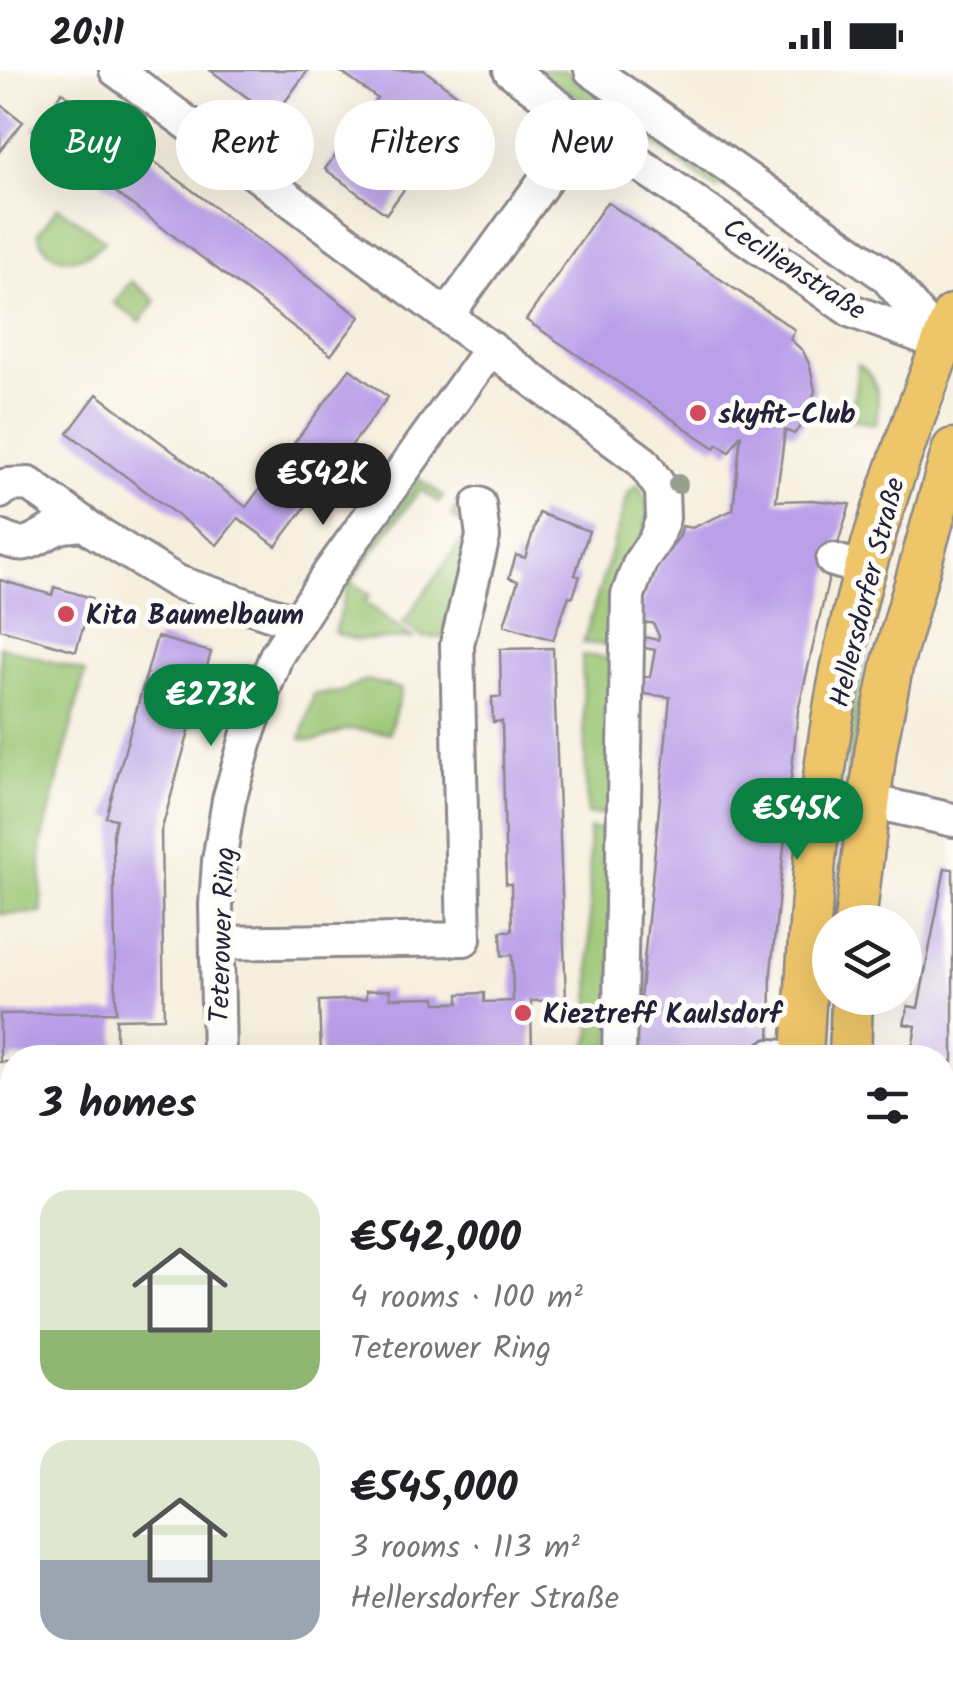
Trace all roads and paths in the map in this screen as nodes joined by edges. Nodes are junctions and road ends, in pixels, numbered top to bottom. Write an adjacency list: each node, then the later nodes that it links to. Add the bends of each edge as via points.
1 (116, 70): 7 (street)
2 (510, 70): 4 (street, Cecilienstraße)
3 (591, 70): 8 (street, Cecilienstraße, via 886,276)
4 (550, 100)
5 (648, 170): 8 (street, Cecilienstraße, via 860,315)
6 (538, 190): 7 (street)
7 (448, 314): 9 (street)
8 (949, 337): 16 (main road, Hellersdorfer Straße, via 850,565)
9 (491, 348): 15 (street, Teterower Ring); 24 (street, via 643,462 662,490 663,518 628,595)
10 (953, 449): 17 (main road, Hellersdorfer Straße, via 893,662)
11 (0, 492): 13 (street, via 29,484)
12 (479, 504): 21 (street, via 483,537 457,644 464,939)
13 (84, 524): 14 (street, via 59,527 37,541 12,544); 15 (street, via 177,582)
14 (0, 537)
15 (296, 622): 21 (street, Teterower Ring, via 270,674 229,800)
16 (830, 742): 19 (main road, via 840,797 830,892); 25 (main road, Hellersdorfer Straße)
17 (870, 801): 18 (street); 20 (main road, Hellersdorfer Straße)
18 (953, 820)
19 (836, 905)
20 (857, 905)
21 (216, 943): 23 (street, Teterower Ring)
22 (851, 1015): 26 (main road)
23 (218, 1045)
24 (619, 1045)
25 (788, 1045)
26 (850, 1045)

